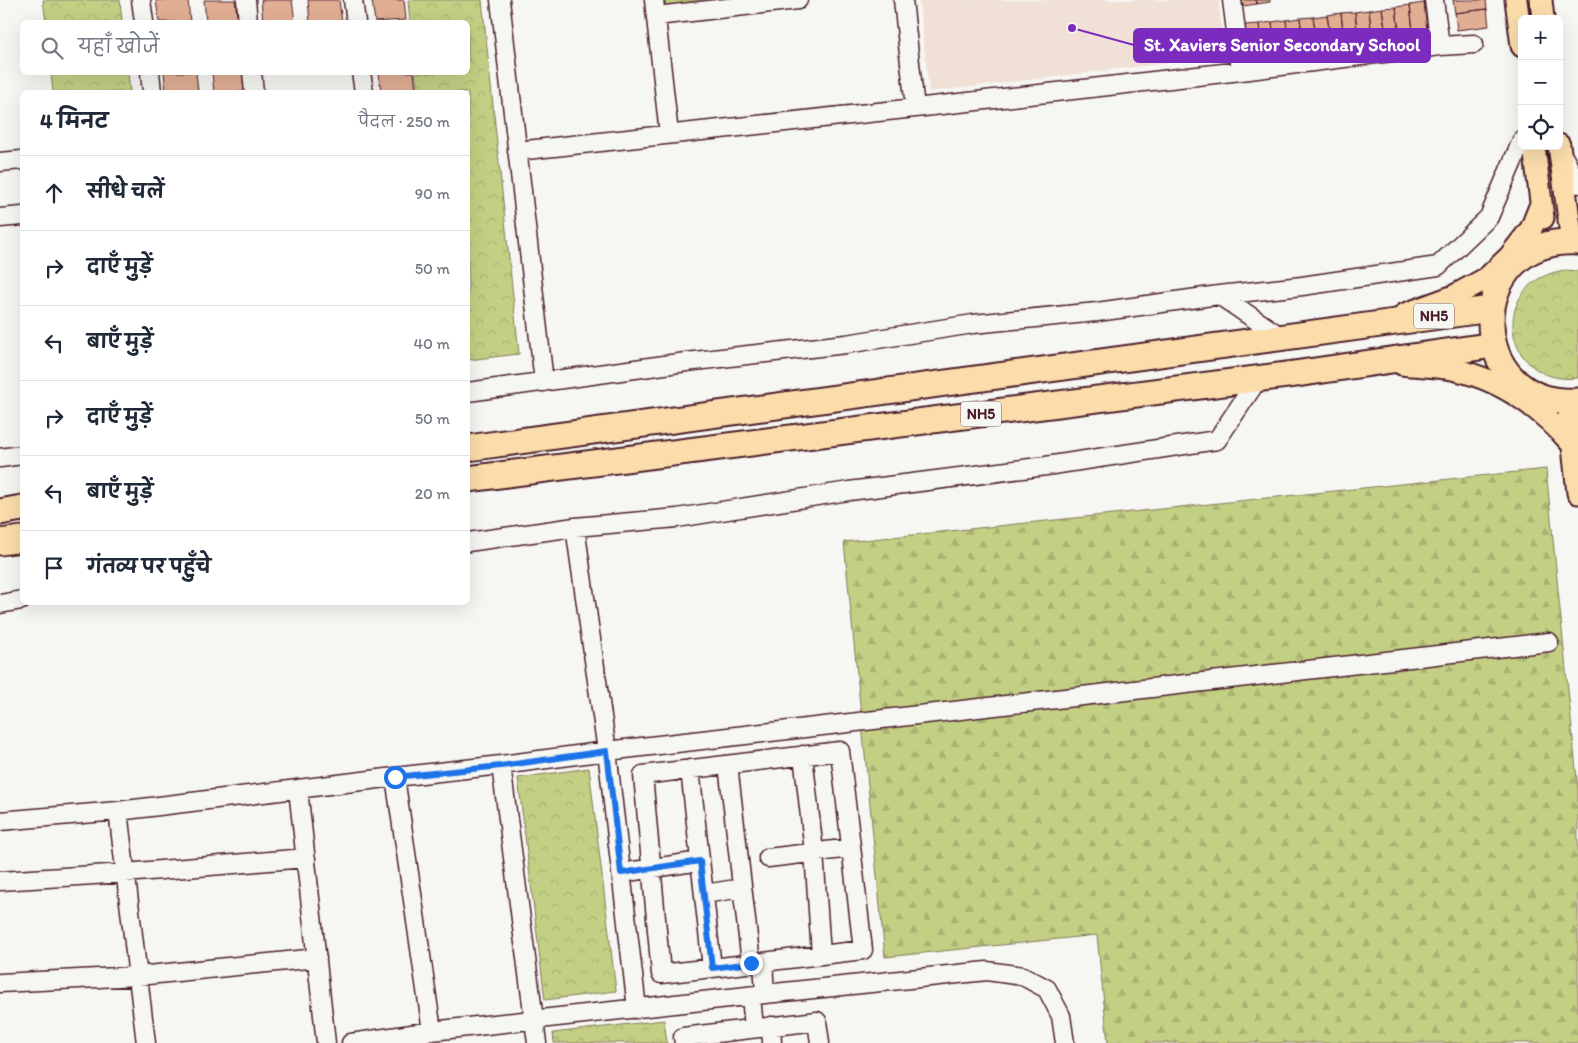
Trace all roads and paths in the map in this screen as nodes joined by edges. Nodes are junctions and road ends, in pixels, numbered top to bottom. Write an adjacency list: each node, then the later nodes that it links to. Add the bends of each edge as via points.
1 (141, 0): 14 (street)
2 (246, 0): 15 (street)
3 (353, 0): 16 (street)
4 (500, 0): 32 (street)
5 (798, 0): 11 (street)
6 (903, 0): 26 (street)
7 (1232, 0): 19 (street)
8 (1434, 0): 18 (street)
9 (1516, 0): 12 (main road)
10 (1540, 0): 13 (main road)
11 (655, 8): 27 (street)
12 (1518, 15)
13 (1542, 15)
14 (144, 20)
15 (248, 20)
16 (356, 20)
17 (1474, 44): 18 (street)
18 (1440, 46): 19 (street)
19 (1241, 71): 26 (street)
20 (150, 75): 23 (street)
21 (252, 75): 24 (street)
22 (361, 75): 25 (street)
23 (152, 90)
24 (254, 90)
25 (364, 90)
26 (915, 108): 27 (street)
27 (669, 134): 32 (street)
28 (1518, 149): 41 (street, via 1488,217 1438,266)
29 (1534, 150): 36 (main road)
30 (1560, 150): 39 (main road)
31 (1562, 150): 35 (street)
32 (517, 151): 48 (street)
33 (20, 160): 34 (street)
34 (0, 162)
35 (1578, 184)
36 (1541, 204): 40 (main road); 43 (main road, via 1531,229 1487,278 1454,296)
37 (20, 216): 38 (street)
38 (0, 218)
39 (1575, 242): 40 (highway)
40 (1547, 246): 42 (highway, via 1519,260 1510,270 1496,292)
41 (1219, 295): 44 (street); 48 (street, via 1097,312 972,324 846,344)
42 (1491, 309): 43 (highway, NH5); 45 (highway)
43 (1376, 324): 44 (highway, NH5)
44 (1282, 337): 52 (highway, NH5)
45 (1494, 344): 46 (highway, NH5); 50 (highway, via 1507,371 1528,390 1554,400)
46 (1381, 361): 47 (highway, NH5); 51 (main road, via 1452,369 1489,381 1542,412)
47 (1258, 379): 55 (highway, NH5); 59 (street, via 1217,440 677,518)
48 (544, 382): 49 (street)
49 (470, 392)
50 (1573, 401): 51 (main road)
51 (1572, 444): 56 (main road)
52 (470, 448)
53 (20, 455): 54 (street)
54 (0, 458)
55 (470, 479)
56 (1578, 494)
57 (20, 508): 58 (highway)
58 (0, 512)
59 (575, 527): 62 (street); 66 (street)
60 (20, 539): 61 (highway)
61 (0, 542)
62 (470, 542)
63 (20, 600): 64 (street)
64 (0, 604)
65 (1549, 642): 66 (street)
66 (607, 751): 69 (street); 82 (street)
67 (802, 755): 68 (street); 75 (street, via 840,751); 76 (street)
68 (728, 764): 70 (street); 84 (street)
69 (501, 766): 71 (street); 94 (street)
70 (690, 769): 79 (street); 80 (street, via 643,775)
71 (395, 777): 72 (street); 95 (street)
72 (298, 789): 73 (street); 77 (street)
73 (118, 811): 74 (street); 81 (street)
74 (0, 821)
75 (851, 848): 76 (street); 86 (street, via 863,950)
76 (814, 852): 78 (street); 86 (street)
77 (306, 858): 81 (street); 87 (street)
78 (768, 858)
79 (700, 861): 80 (street); 85 (street)
80 (651, 869): 82 (street); 89 (street, via 661,974)
81 (125, 873): 83 (street); 90 (street)
82 (621, 873): 93 (street)
83 (0, 881)
84 (742, 888): 85 (street); 88 (street)
85 (704, 894): 89 (street)
86 (821, 955): 88 (street)
87 (317, 958): 90 (street); 100 (street)
88 (757, 962): 89 (street); 92 (street)
89 (712, 968)
90 (138, 976): 91 (street); 99 (street)
91 (0, 983)
92 (758, 995): 93 (street); 96 (street); 104 (street, via 987,971 1022,976 1047,989 1061,1016)
93 (637, 1009): 94 (street)
94 (534, 1020): 95 (street); 101 (street)
95 (432, 1031): 98 (street)
96 (766, 1032): 97 (street); 103 (street, via 817,1021)
97 (721, 1038): 102 (street, via 683,1036)
98 (357, 1042)
99 (146, 1043)
100 (326, 1043)
101 (537, 1043)
102 (684, 1043)
103 (820, 1043)
104 (1064, 1043)

